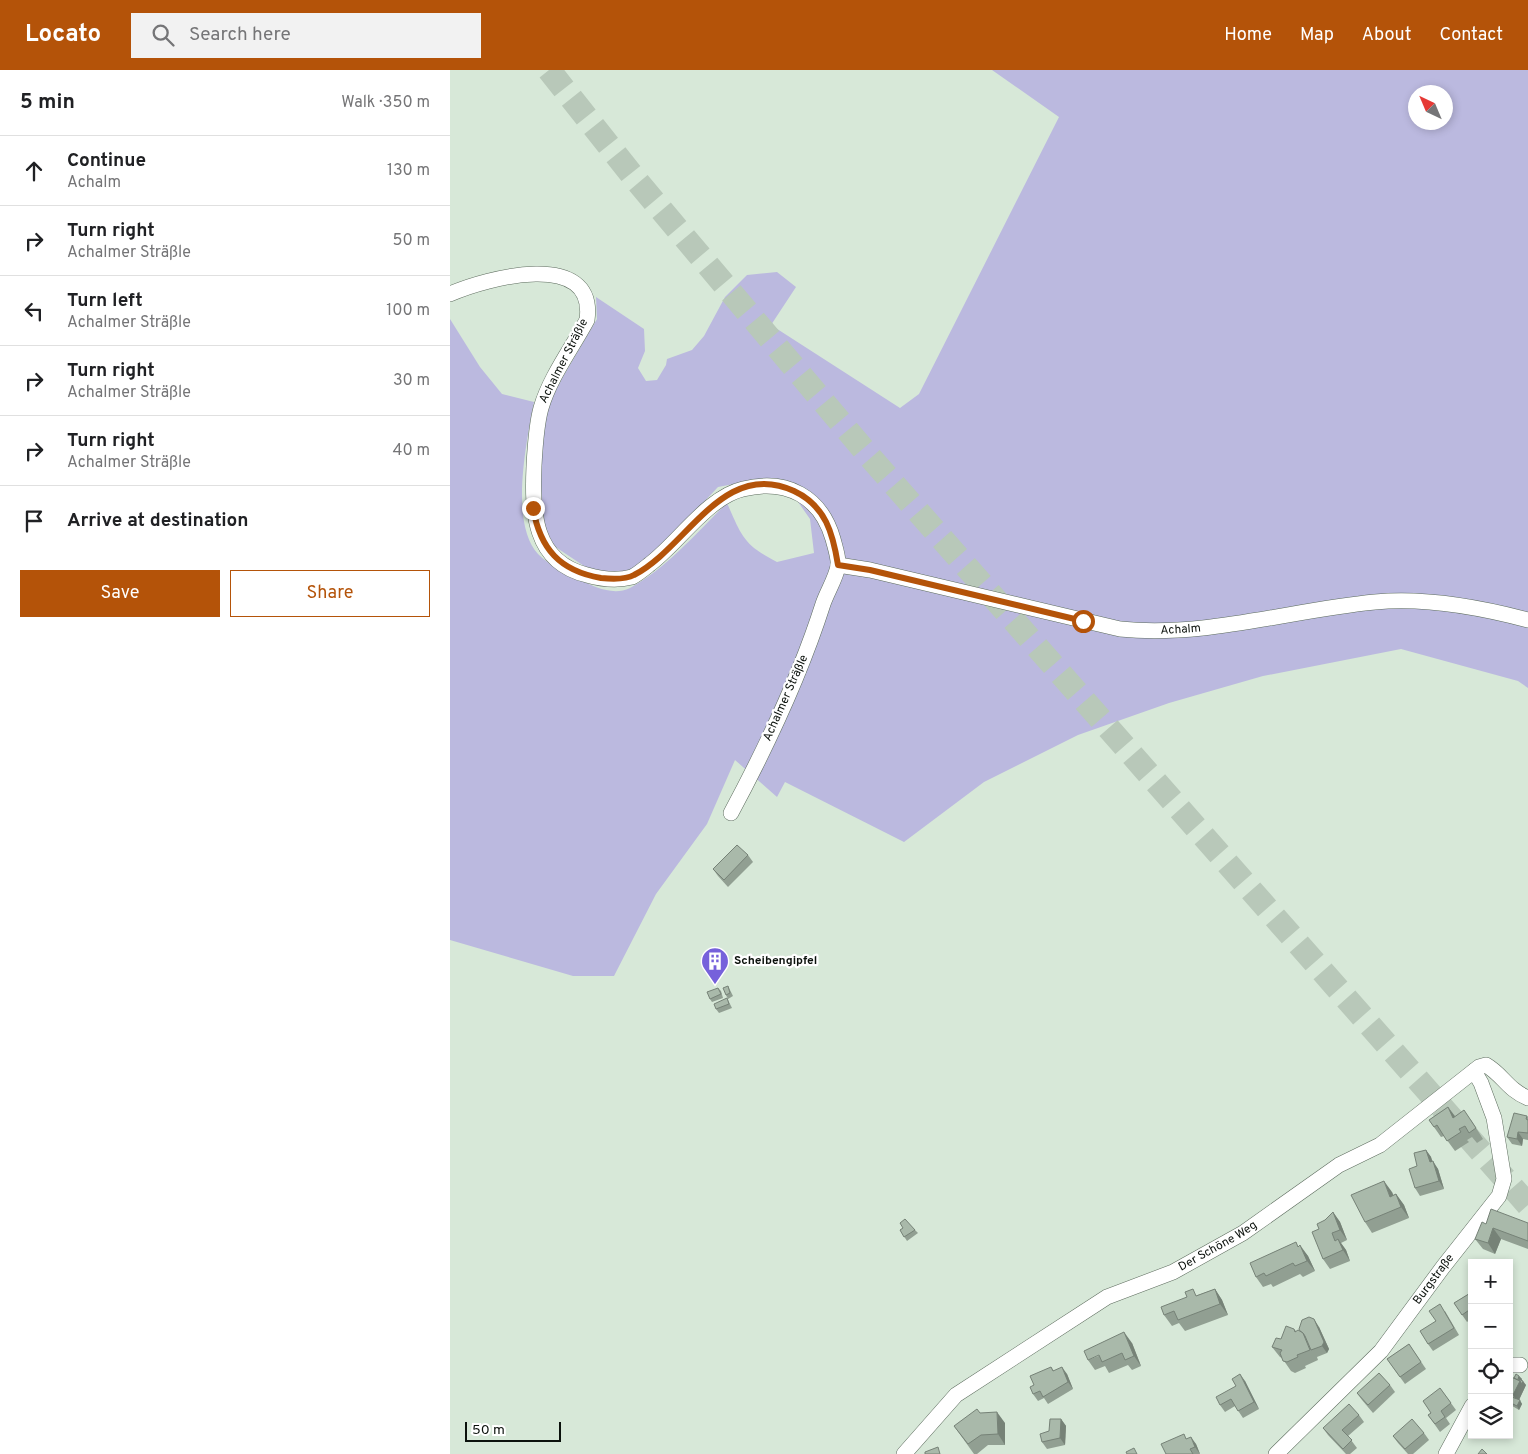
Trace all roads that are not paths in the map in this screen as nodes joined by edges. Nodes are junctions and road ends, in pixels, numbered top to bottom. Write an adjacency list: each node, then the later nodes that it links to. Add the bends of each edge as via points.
1 (450, 294): 2 (street, Achalmer Sträßle, via 472,284 530,274 556,276 577,284 585,296 589,308 587,320 541,407 535,451 533,508 536,524 545,546 566,566 610,579 633,576 656,559 720,498 744,488 764,485 786,488 816,505 829,524)
2 (838, 565): 3 (street, Achalm, via 1120,629 1151,632 1184,631 1376,601 1430,602 1490,610); 4 (street, Achalmer Sträßle, via 784,706)
3 (1528, 620)
4 (731, 813)
5 (1474, 1072): 6 (street, via 1486,1064 1516,1094); 8 (street, Der Schöne Weg, via 1380,1145 1339,1165 1243,1233 1174,1272 1107,1297 956,1395); 9 (street, Burgstraße, via 1494,1118 1504,1179 1499,1196 1381,1351)
6 (1528, 1098)
7 (1468, 1413): 10 (street)
8 (904, 1454)
9 (1276, 1454)
10 (1446, 1454)

